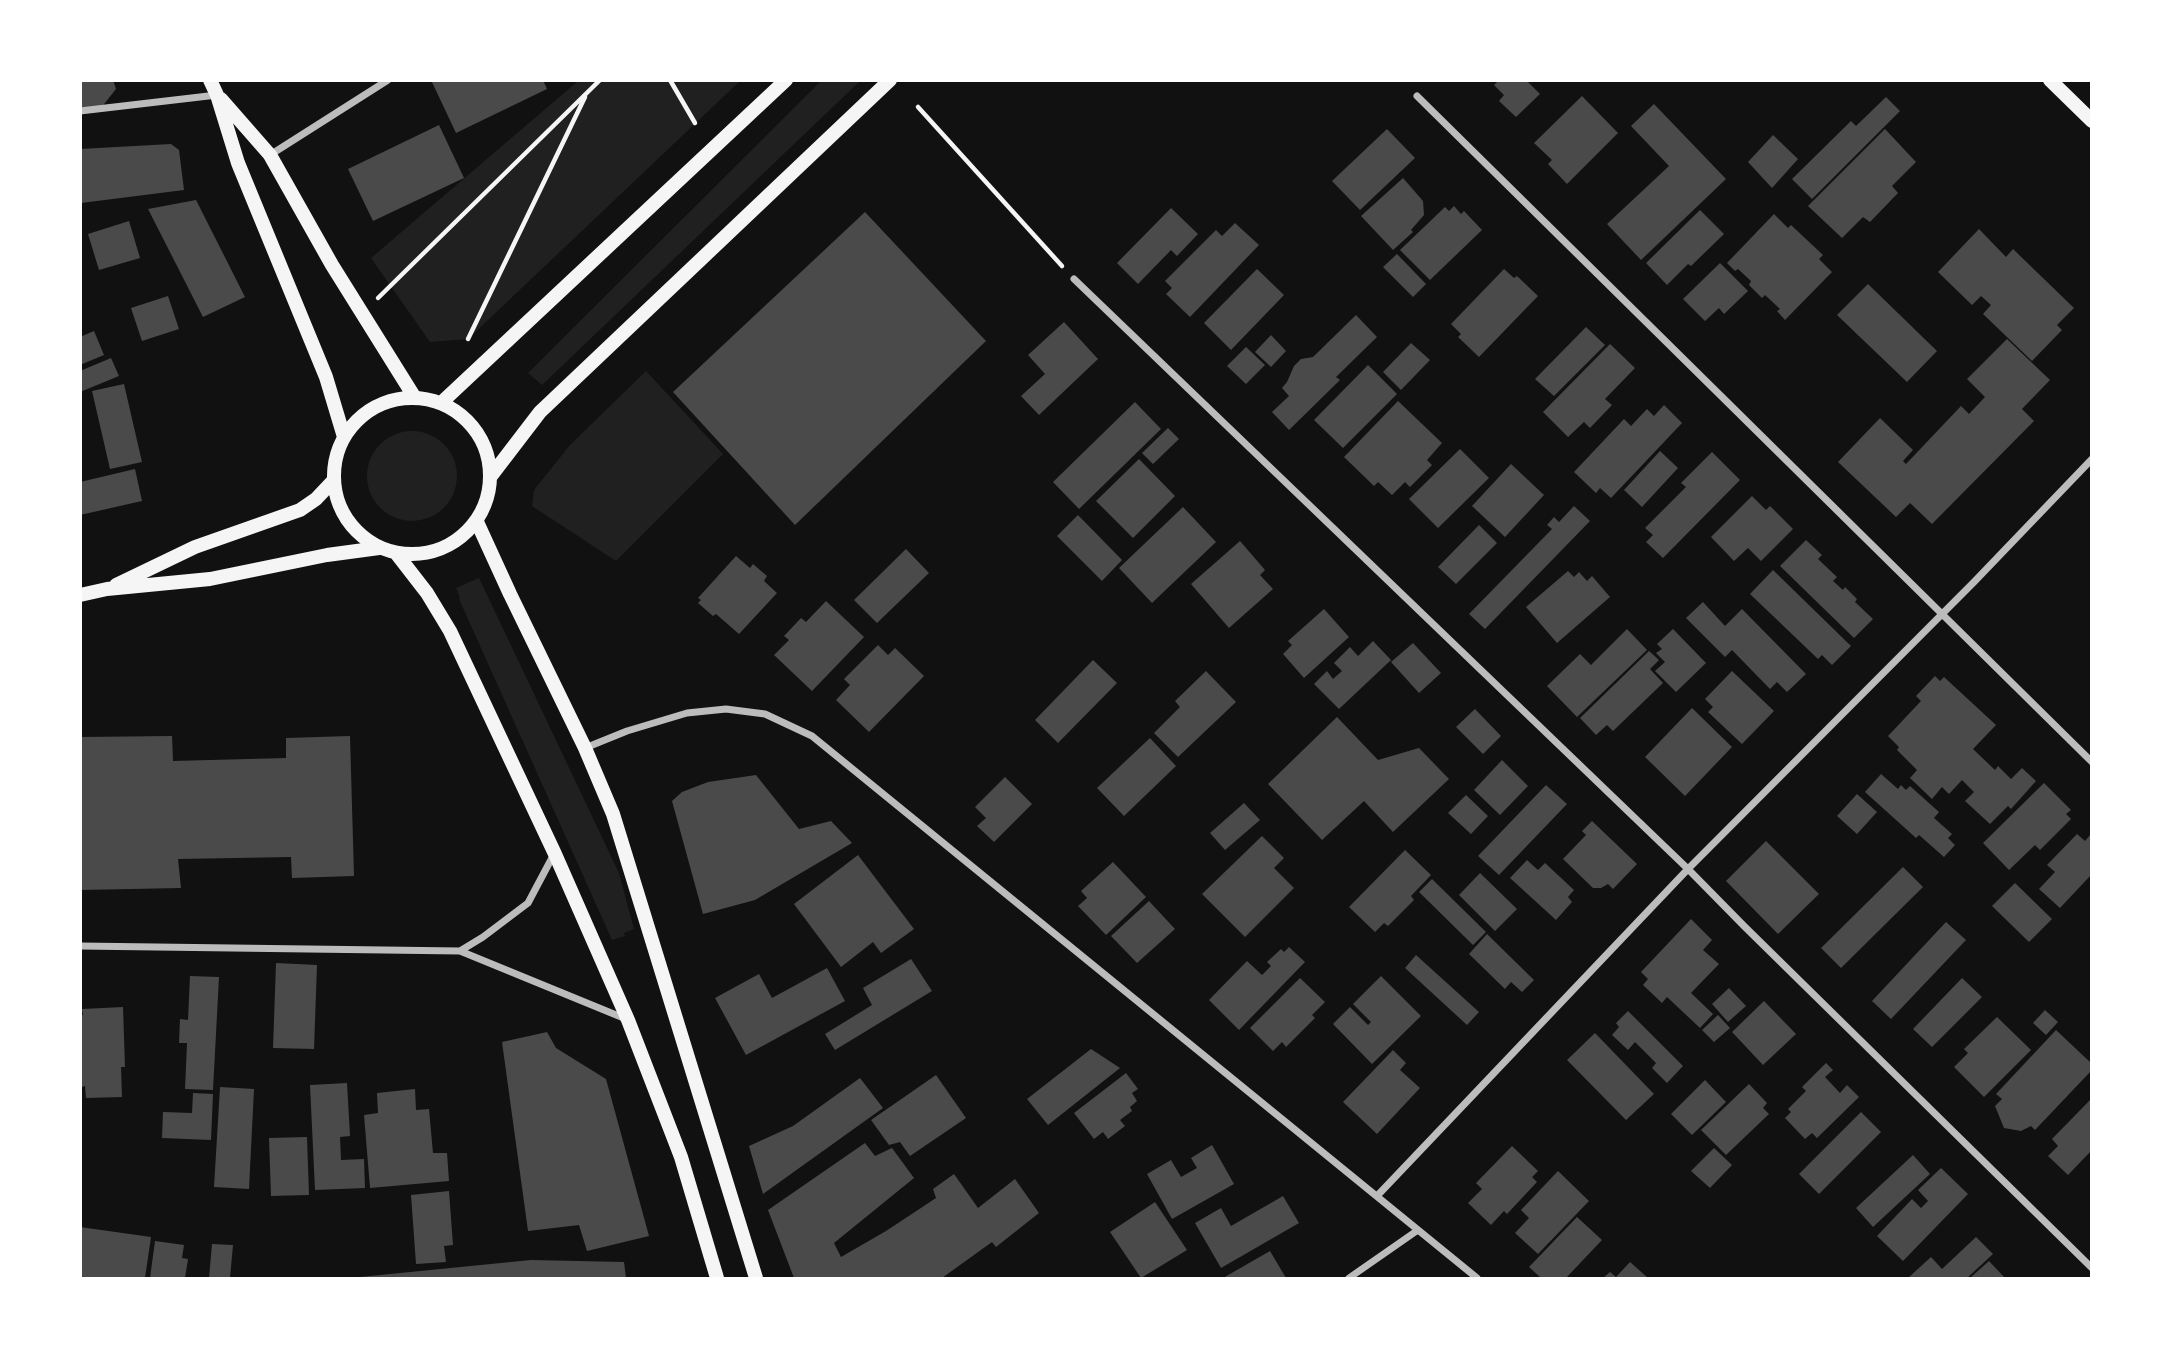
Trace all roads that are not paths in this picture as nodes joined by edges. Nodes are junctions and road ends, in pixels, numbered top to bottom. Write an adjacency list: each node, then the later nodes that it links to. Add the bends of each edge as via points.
1 (210, 80): 6 (main road)
2 (388, 80): 10 (street)
3 (786, 80): 13 (main road)
4 (890, 80): 16 (main road, via 540,412)
5 (2050, 80): 9 (main road)
6 (217, 95): 8 (street); 10 (main road); 14 (main road, via 238,163 326,377)
7 (1417, 96): 23 (street)
8 (80, 111)
9 (2091, 121)
10 (270, 155): 12 (main road)
11 (1074, 279): 27 (street)
12 (415, 398): 13 (main road); 14 (main road, via 374,407)
13 (441, 403): 16 (main road, via 462,415 478,432)
14 (344, 437): 17 (main road)
15 (2091, 458): 23 (street)
16 (492, 476): 18 (main road, via 488,500)
17 (333, 481): 19 (main road, via 347,521); 21 (main road, via 300,510 195,547)
18 (477, 522): 20 (main road, via 441,550 419,555); 24 (main road)
19 (379, 548): 20 (main road); 21 (main road, via 210,579)
20 (396, 553): 26 (main road, via 450,631)
21 (107, 589): 22 (main road)
22 (80, 595)
23 (1941, 614): 25 (street); 27 (street)
24 (585, 748): 31 (street, via 687,713 726,709 765,714 811,736); 35 (main road, via 613,814)
25 (2091, 762)
26 (555, 854): 29 (street, via 528,903); 30 (main road)
27 (1688, 869): 31 (street); 33 (street)
28 (80, 946): 29 (street)
29 (460, 951): 30 (street)
30 (628, 1020): 34 (main road, via 681,1157)
31 (1377, 1196): 32 (street)
32 (1418, 1230): 36 (street); 37 (street)
33 (2091, 1268)
34 (717, 1279)
35 (756, 1279)
36 (1349, 1279)
37 (1477, 1279)

